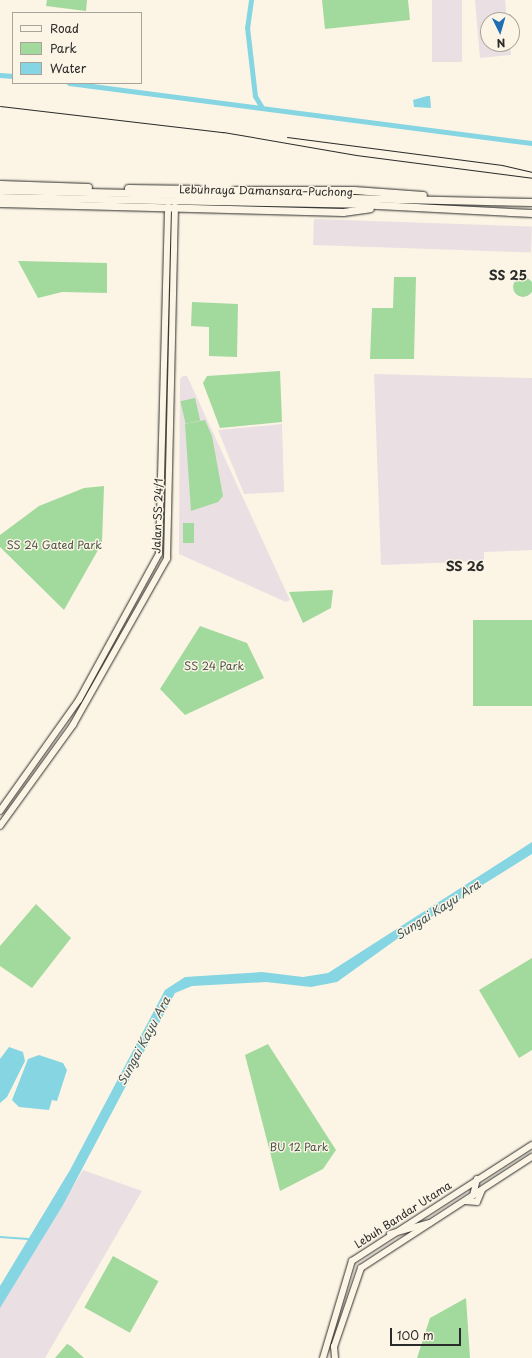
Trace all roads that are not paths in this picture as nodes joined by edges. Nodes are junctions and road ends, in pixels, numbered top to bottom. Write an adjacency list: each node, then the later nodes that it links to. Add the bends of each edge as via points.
1 (0, 184): 5 (highway, via 354,190)
2 (0, 190): 4 (highway, Lebuhraya Damansara–Puchong)
3 (0, 197): 4 (highway, Lebuhraya Damansara–Puchong)
4 (140, 197): 5 (highway, Lebuhraya Damansara–Puchong); 9 (highway, Lebuhraya Damansara–Puchong)
5 (429, 197): 6 (highway, Lebuhraya Damansara–Puchong)
6 (532, 202)
7 (0, 203): 8 (highway)
8 (171, 207): 9 (highway, via 343,212); 11 (main road, Jalan SS 24/1, via 159,554 79,700); 12 (main road, Jalan SS 24/1, via 167,559 73,725)
9 (378, 207): 10 (highway, Lebuhraya Damansara–Puchong)
10 (532, 213)
11 (0, 811)
12 (0, 826)
13 (532, 1145): 15 (main road, Lebuh Bandar Utama)
14 (532, 1157): 16 (main road, Lebuh Bandar Utama)
15 (478, 1179): 17 (main road, Lebuh Bandar Utama); 18 (main road)
16 (484, 1188): 18 (main road, Lebuh Bandar Utama); 19 (main road, via 477,1202)
17 (457, 1192): 18 (main road); 21 (main road, Lebuh Bandar Utama)
18 (473, 1196): 19 (main road, Lebuh Bandar Utama)
19 (464, 1201): 20 (main road, Lebuh Bandar Utama)
20 (430, 1223): 21 (main road); 23 (main road, Lebuh Bandar Utama, via 361,1268 334,1347)
21 (390, 1234): 22 (main road, Lebuh Bandar Utama, via 352,1261)
22 (323, 1358)
23 (335, 1358)

